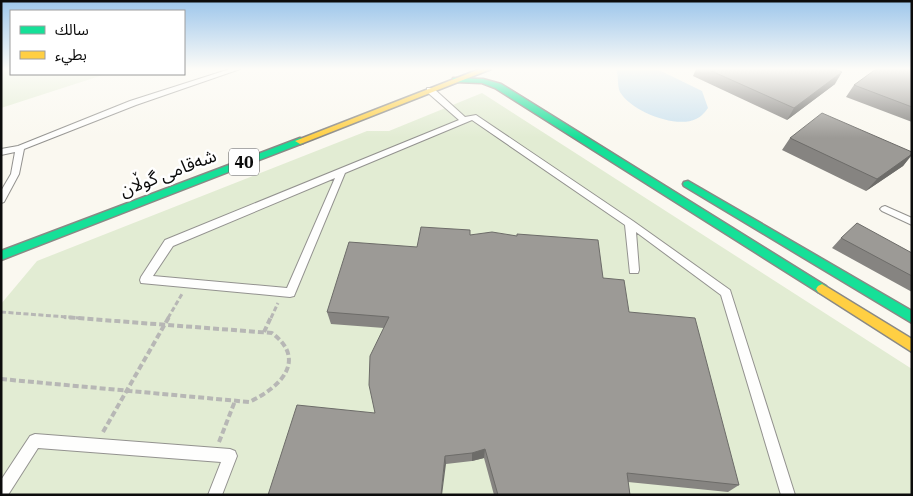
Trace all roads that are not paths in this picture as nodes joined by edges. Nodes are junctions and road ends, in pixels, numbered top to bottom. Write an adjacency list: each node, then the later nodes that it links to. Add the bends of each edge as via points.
1 (166, 92): 6 (lane)
2 (424, 92): 14 (street, شەقامی گوڵان / 40)
3 (432, 92): 5 (lane)
4 (507, 92): 17 (street)
5 (465, 121): 8 (lane); 13 (lane, via 473,117)
6 (20, 148): 7 (lane); 10 (lane, via 16,174)
7 (1, 152)
8 (342, 172): 8 (lane, via 290,293 145,280 169,243)
9 (676, 177): 16 (street)
10 (1, 200)
11 (885, 208): 12 (lane)
12 (912, 222)
13 (630, 223): 15 (lane); 20 (lane, via 726,293)
14 (1, 256)
15 (634, 270)
16 (912, 318)
17 (912, 346)
18 (1, 493): 19 (lane, via 35,441 230,456)
19 (215, 495)
20 (788, 495)

